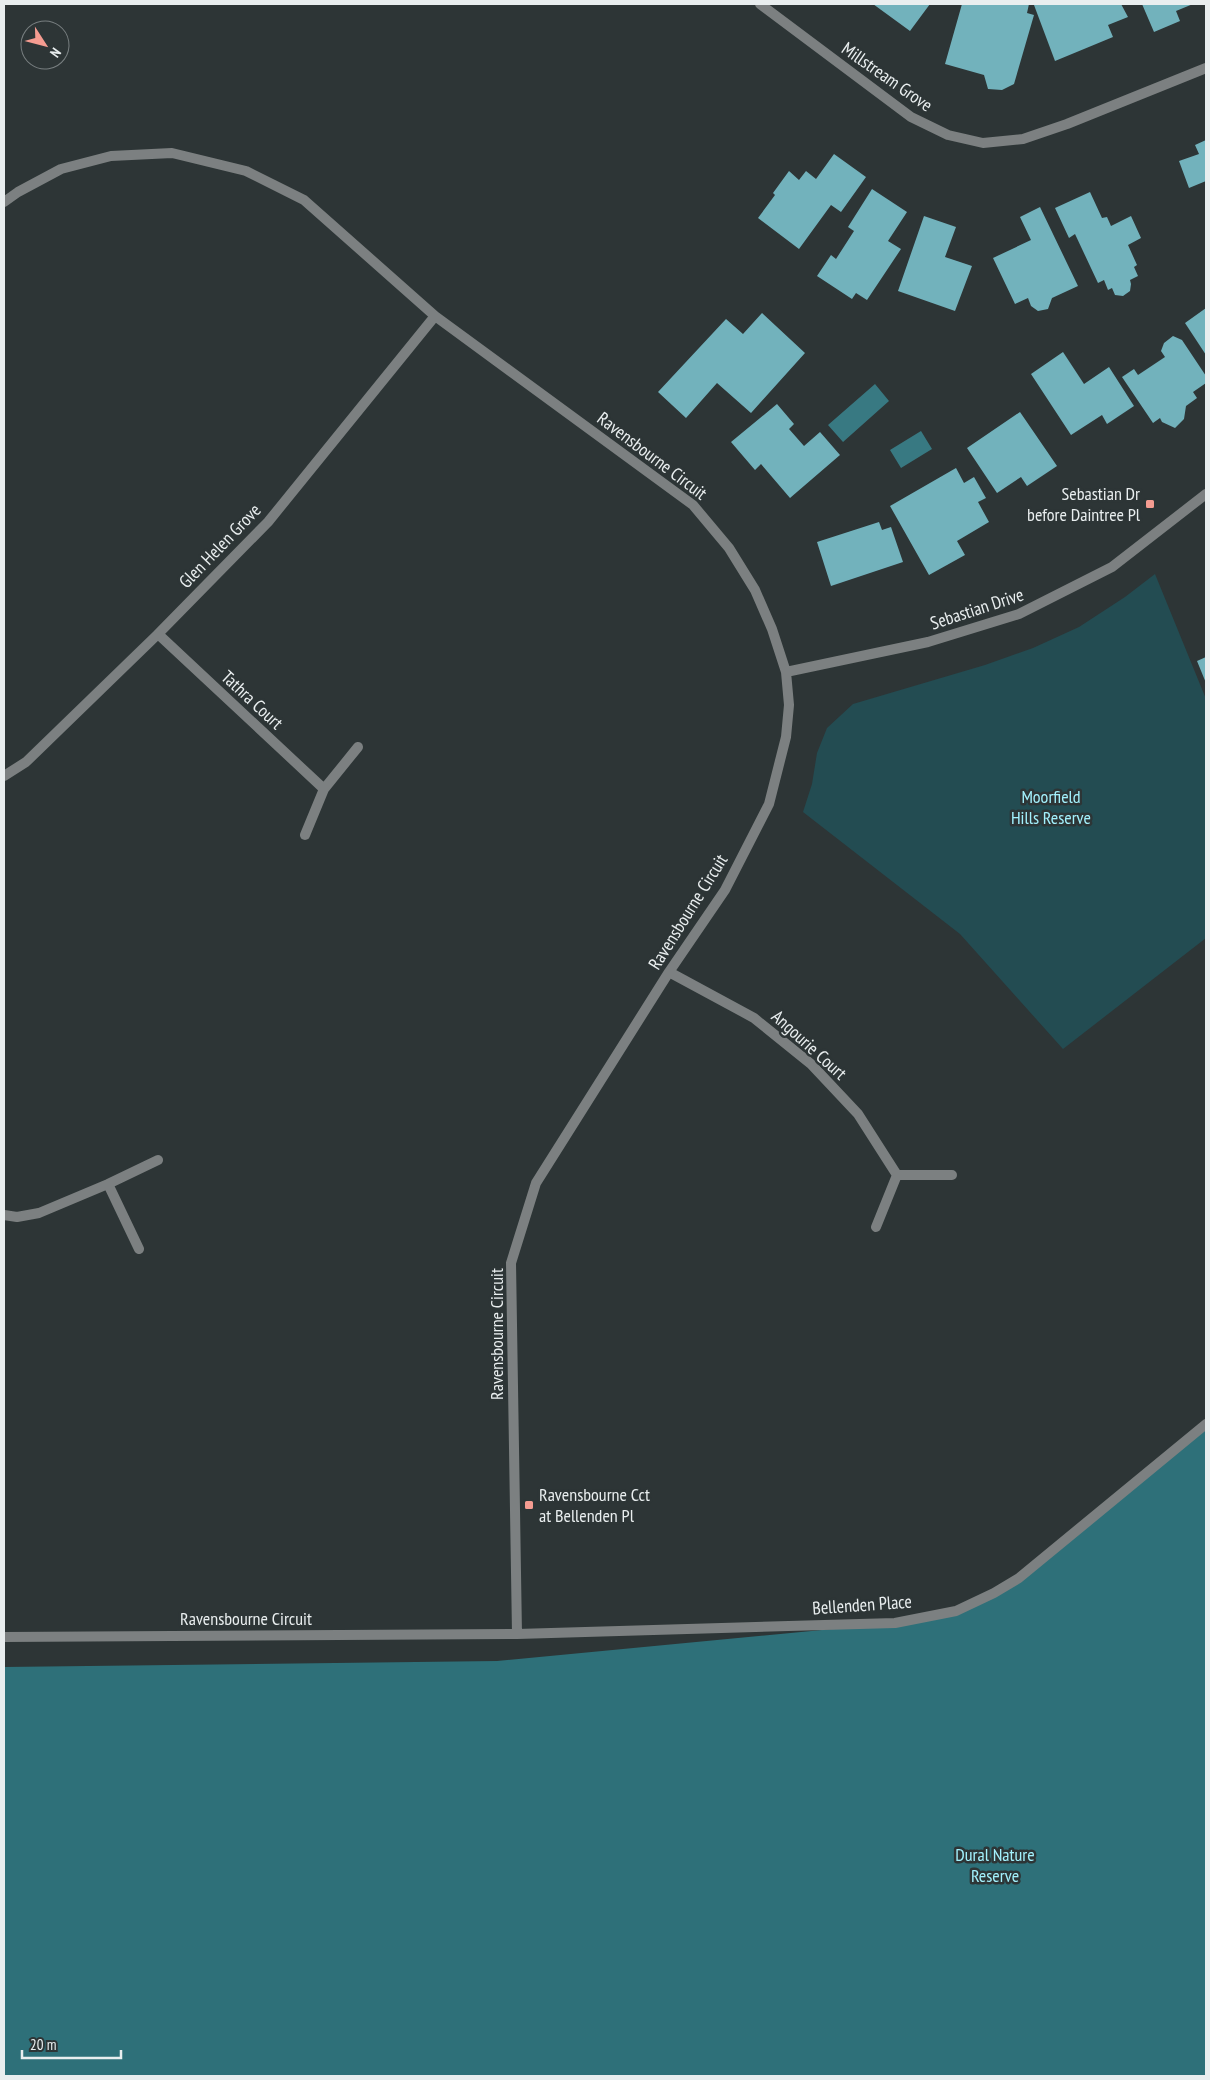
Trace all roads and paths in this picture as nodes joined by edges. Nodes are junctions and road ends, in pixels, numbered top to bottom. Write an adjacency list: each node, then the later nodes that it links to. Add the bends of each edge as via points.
1 (760, 4): 2 (street, Millstream Grove, via 911,117 948,136 983,143 1024,139)
2 (1206, 68)
3 (4, 202): 4 (street, Ravensbourne Circuit, via 61,169 112,156 172,153 246,172 304,200)
4 (435, 316): 6 (street, Glen Helen Grove, via 268,522); 7 (street, Ravensbourne Circuit, via 694,505 729,548 755,590)
5 (1206, 494): 7 (street, Sebastian Drive, via 1112,567 1019,614 928,642)
6 (158, 634): 9 (street, Glen Helen Grove, via 26,762); 10 (street, Tathra Court)
7 (786, 672): 12 (street, Ravensbourne Circuit, via 789,705 786,737 769,804 726,890)
8 (358, 747): 10 (street)
9 (4, 776)
10 (324, 789): 11 (street)
11 (305, 835)
12 (670, 972): 14 (street, Angourie Court, via 754,1018 811,1064 858,1114); 21 (street, Ravensbourne Circuit, via 536,1183 512,1263)
13 (158, 1160): 16 (street)
14 (897, 1175): 15 (street); 18 (street)
15 (952, 1175)
16 (108, 1184): 17 (street, via 39,1213 17,1217); 19 (street)
17 (4, 1215)
18 (876, 1227)
19 (139, 1249)
20 (1206, 1424): 21 (street, Bellenden Place, via 1019,1578 994,1594 956,1611 895,1623)
21 (517, 1634): 22 (street, Ravensbourne Circuit)
22 (4, 1637)

